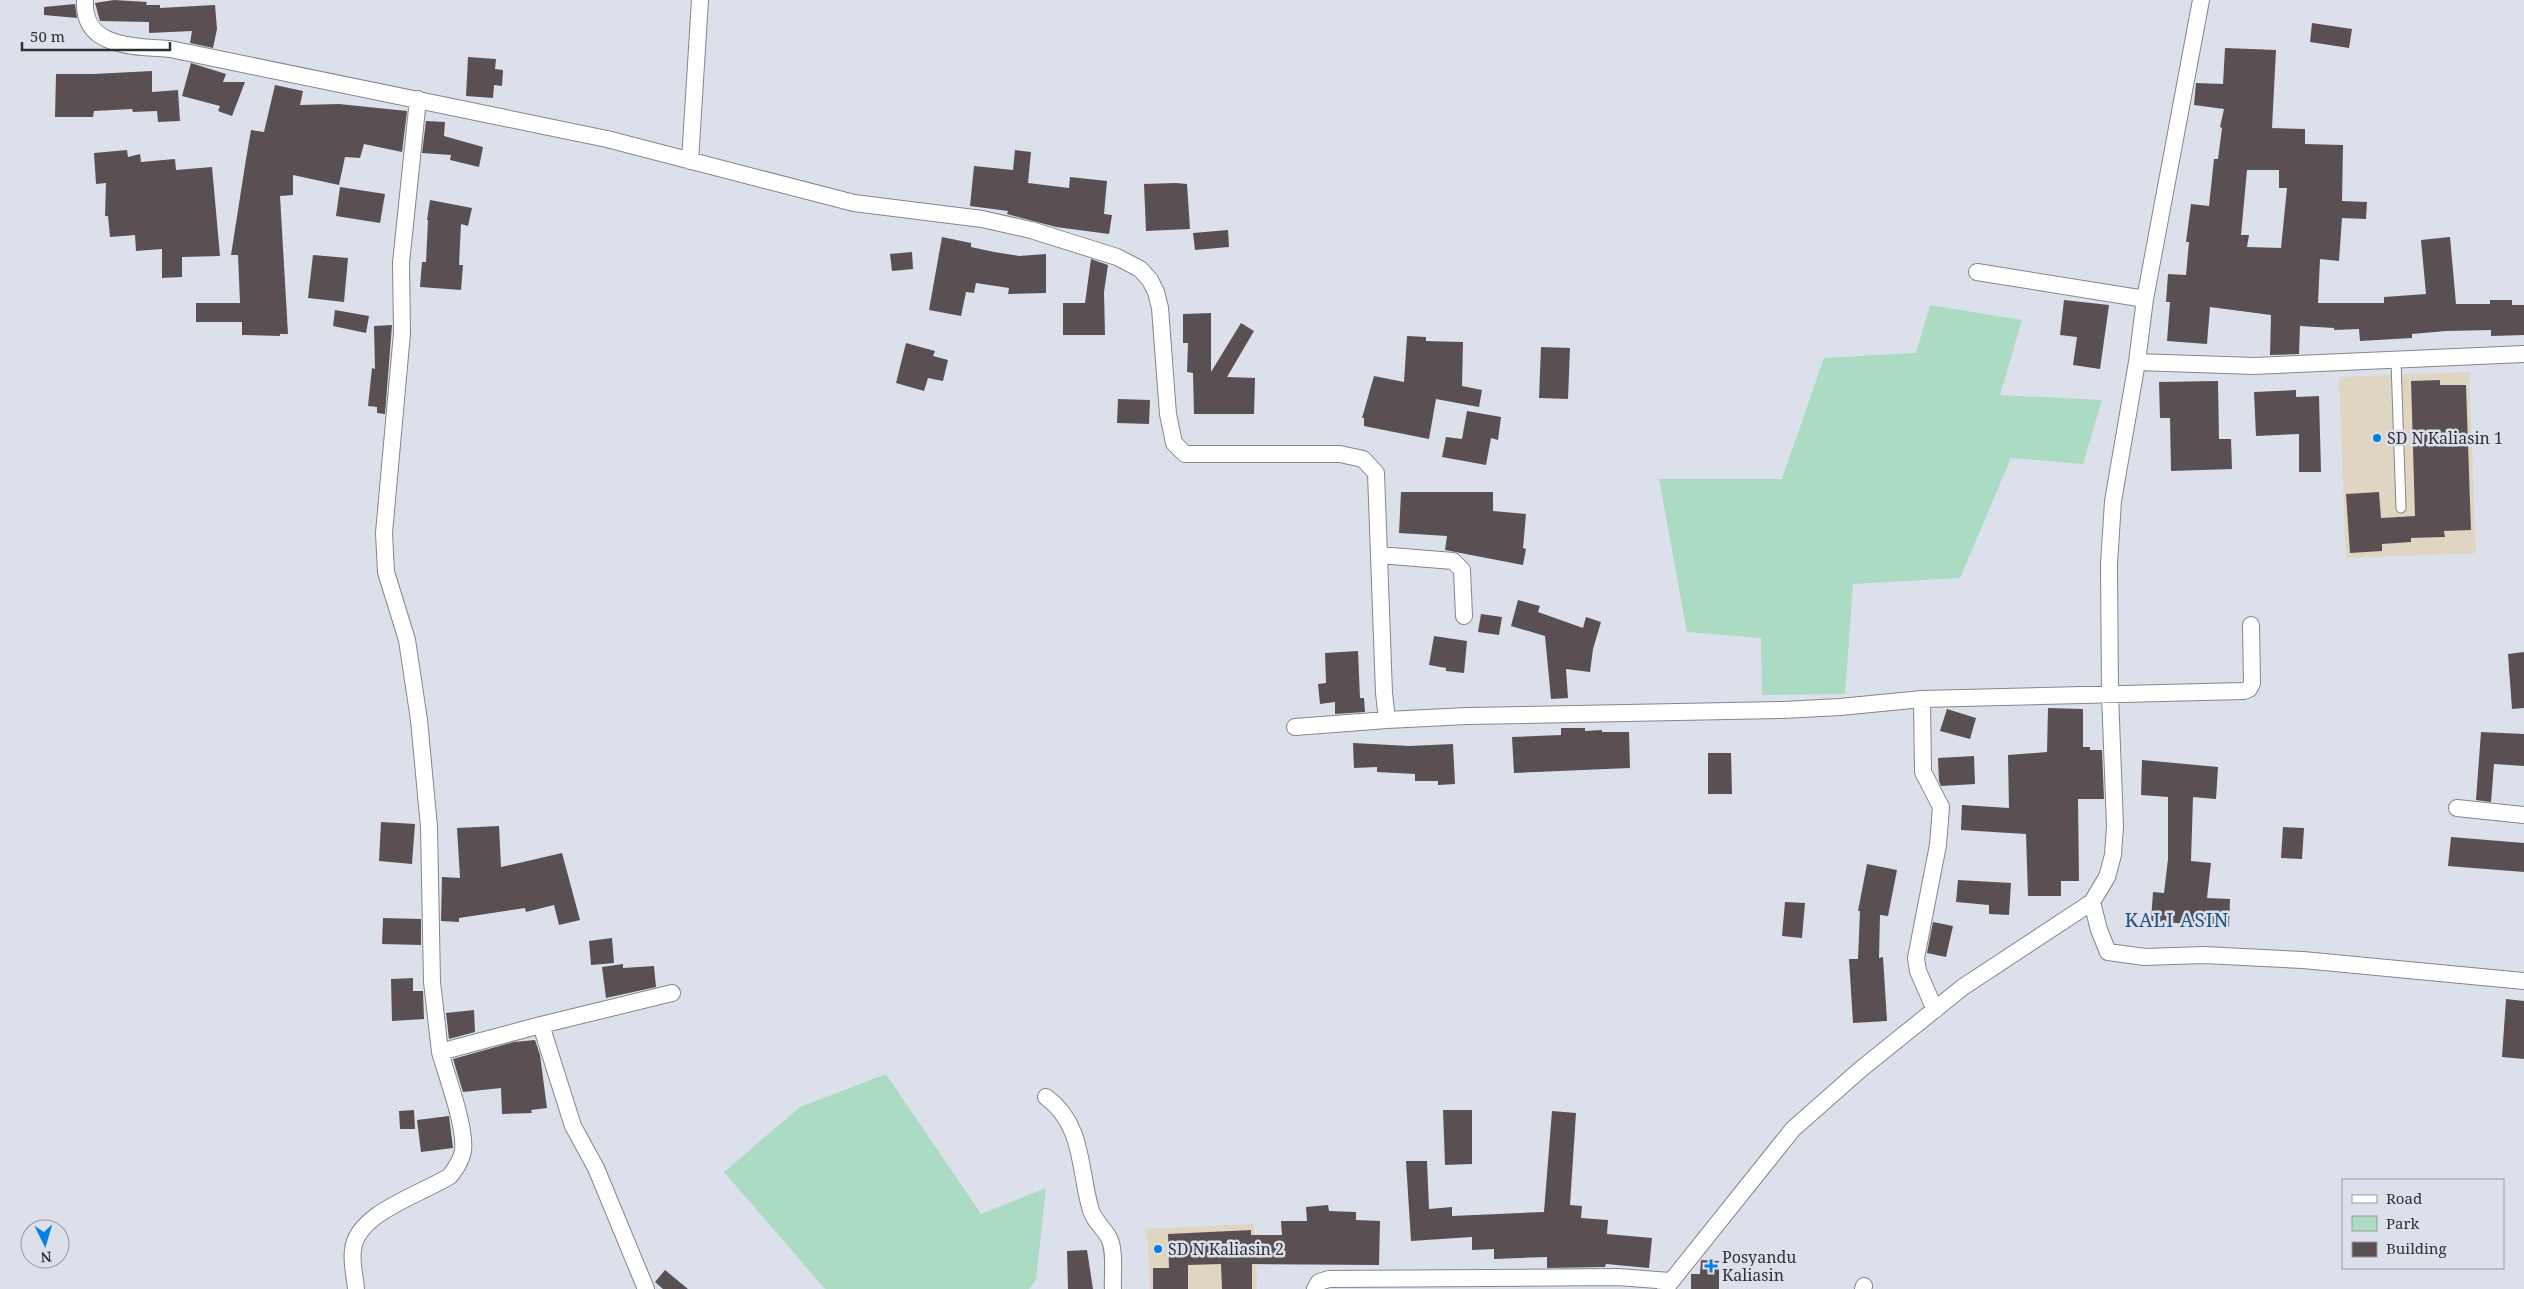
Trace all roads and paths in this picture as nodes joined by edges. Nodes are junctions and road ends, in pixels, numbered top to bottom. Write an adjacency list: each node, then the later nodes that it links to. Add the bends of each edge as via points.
1 (85, 0): 4 (street, via 88,22 97,34 119,44 170,48)
2 (700, 0): 5 (street)
3 (2201, 0): 7 (street)
4 (418, 99): 5 (street, via 607,138); 26 (street, via 400,263 402,334 384,533 386,572 407,640 419,720 429,828 432,982)
5 (690, 161): 12 (street, via 854,203 982,219 1031,230 1117,257 1140,269 1150,280 1160,308 1168,414 1174,443 1185,454 1340,454 1363,459 1376,473)
6 (1977, 272): 7 (street)
7 (2145, 300): 10 (street)
8 (2524, 354): 9 (street)
9 (2396, 361): 10 (street, via 2254,366); 11 (lane)
10 (2137, 362): 15 (street, via 2113,501 2109,564)
11 (2401, 508)
12 (1379, 555): 13 (street, via 1453,561 1462,570); 17 (street)
13 (1464, 616)
14 (2251, 625): 15 (street, via 2252,683 2247,690)
15 (2110, 694): 16 (street); 21 (street, via 2116,826 2107,877)
16 (1922, 700): 17 (street, via 1783,710); 24 (street, via 1923,772 1941,807 1938,845 1916,958 1918,971)
17 (1387, 720): 18 (street)
18 (1295, 727)
19 (2457, 808): 20 (street)
20 (2524, 816)
21 (2092, 902): 22 (street, via 2103,942 2108,952 2116,954 2303,960); 24 (street, via 1962,987)
22 (2524, 981)
23 (672, 993): 25 (street)
24 (1935, 1010): 28 (street, via 1854,1074 1793,1129)
25 (541, 1025): 26 (street); 30 (street, via 573,1126 596,1168)
26 (440, 1052): 29 (street, via 463,1139 463,1152 450,1176 370,1219 358,1233 353,1249)
27 (1046, 1098): 31 (street, via 1056,1105 1071,1125 1082,1160 1090,1210 1109,1238)
28 (1668, 1285): 32 (street, via 1618,1277 1330,1279 1319,1282)
29 (356, 1289)
30 (646, 1289)
31 (1113, 1289)
32 (1315, 1289)

